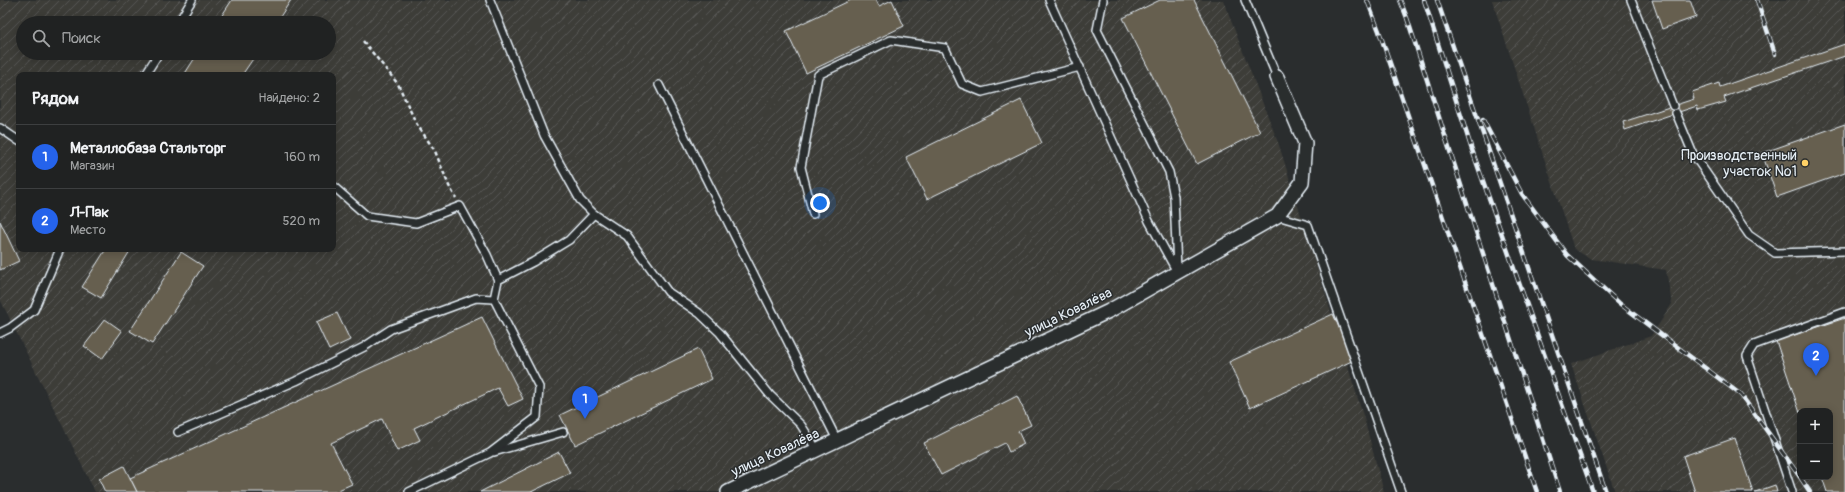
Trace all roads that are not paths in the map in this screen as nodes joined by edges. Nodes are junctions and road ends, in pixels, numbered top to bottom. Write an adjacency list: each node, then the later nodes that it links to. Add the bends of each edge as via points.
1 (192, 0): 7 (lane)
2 (490, 0): 18 (lane, via 544,134 580,200)
3 (1049, 0): 9 (lane)
4 (1103, 0): 23 (lane, via 1097,30 1169,172 1174,197)
5 (1245, 0): 11 (lane)
6 (1631, 0): 13 (lane)
7 (182, 16)
8 (155, 60): 10 (lane)
9 (1080, 67): 19 (lane, via 982,92 962,84 944,48 891,40 818,75 802,167); 23 (lane, via 1149,221)
10 (147, 72)
11 (1277, 77): 20 (street, улица Ковалёва, via 1305,143 1302,182)
12 (659, 85): 30 (lane)
13 (1673, 106)
14 (1676, 113): 21 (lane, via 1693,154 1749,235 1775,253)
15 (0, 128): 16 (lane)
16 (16, 139)
17 (336, 189): 24 (lane, via 367,216 416,222 460,206)
18 (594, 214): 24 (lane, via 569,240); 31 (lane, via 626,236 668,292 700,314 720,333 770,395 801,425)
19 (813, 214)
20 (1277, 216): 23 (street, улица Ковалёва); 35 (lane, via 1308,225)
21 (1845, 250)
22 (59, 252): 27 (lane, via 34,310)
23 (1177, 272): 30 (street, улица Ковалёва, via 1109,311)
24 (498, 280): 25 (lane)
25 (494, 299): 28 (lane, via 476,298 391,329 364,347 296,381); 32 (lane, via 539,387 536,417)
26 (1845, 312): 36 (lane, via 1754,345 1747,356)
27 (0, 333)
28 (178, 432)
29 (563, 432): 32 (lane)
30 (837, 440): 31 (street, улица Ковалёва)
31 (817, 450): 34 (street, улица Ковалёва)
32 (490, 453): 33 (lane)
33 (409, 492)
34 (728, 492)
35 (1401, 492)
36 (1792, 492)

